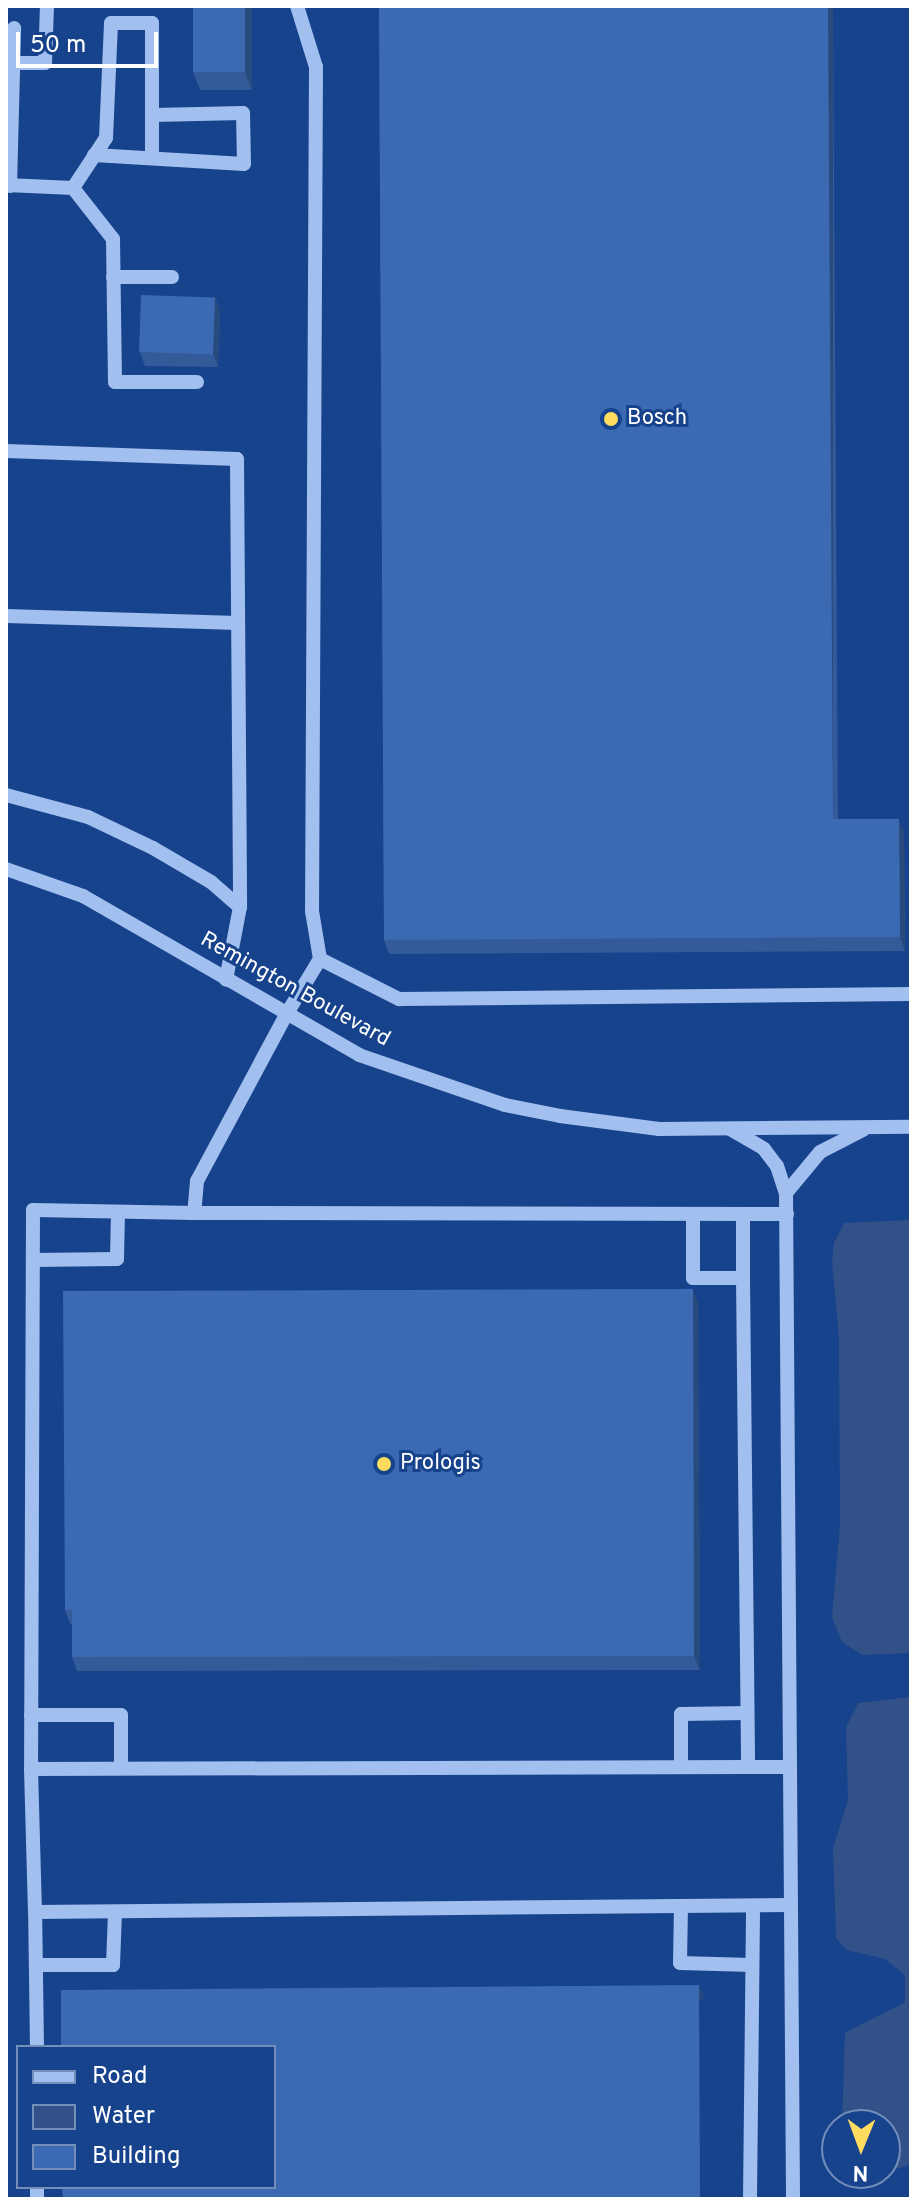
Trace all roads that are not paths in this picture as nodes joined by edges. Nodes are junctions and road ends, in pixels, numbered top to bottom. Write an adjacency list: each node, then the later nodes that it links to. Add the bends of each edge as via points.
1 (47, 6): 4 (street, via 45,63)
2 (297, 6): 19 (street, via 316,67 312,911)
3 (14, 28): 4 (street)
4 (13, 63): 8 (street)
5 (153, 115): 6 (street, via 152,23 111,23 106,138); 7 (street); 7 (street, via 243,113 244,164)
6 (94, 155): 7 (street); 9 (street)
7 (152, 158)
8 (8, 186): 9 (street)
9 (73, 188): 10 (street, via 113,239)
10 (113, 277): 11 (street); 12 (street, via 115,382)
11 (172, 277)
12 (197, 382)
13 (6, 451): 15 (street, via 237,459)
14 (6, 616): 15 (street)
15 (238, 623): 18 (street)
16 (6, 795): 18 (street, via 88,817 211,882)
17 (6, 869): 20 (street, Remington Boulevard, via 83,896)
18 (240, 907): 20 (street)
19 (320, 959): 21 (street, via 399,999); 22 (street)
20 (226, 980): 22 (street, Remington Boulevard)
21 (911, 994)
22 (286, 1015): 25 (street, Remington Boulevard, via 373,1060 505,1105 659,1129); 28 (street, via 197,1181)
23 (909, 1125): 24 (street, Remington Boulevard)
24 (867, 1128): 25 (street, Remington Boulevard); 26 (street, via 820,1152)
25 (730, 1129): 26 (street, via 764,1149 777,1166)
26 (786, 1193): 31 (street)
27 (118, 1212): 28 (street); 32 (street, via 117,1259); 32 (street, via 33,1210)
28 (194, 1213): 29 (street)
29 (693, 1214): 30 (street); 33 (street, via 693,1278)
30 (743, 1214): 31 (street); 33 (street)
31 (787, 1214): 38 (street)
32 (33, 1260): 35 (street)
33 (743, 1278): 34 (street)
34 (747, 1713): 36 (street, via 681,1714); 37 (street)
35 (31, 1715): 39 (street, via 121,1715); 40 (street)
36 (681, 1767): 37 (street); 39 (street)
37 (748, 1767): 38 (street)
38 (790, 1767): 41 (street)
39 (121, 1768): 40 (street)
40 (31, 1769): 44 (street)
41 (790, 1905): 43 (street); 50 (street)
42 (681, 1906): 43 (street); 45 (street); 47 (street, via 680,1963)
43 (753, 1906): 47 (street)
44 (35, 1912): 45 (street); 46 (street)
45 (115, 1912): 46 (street, via 113,1965)
46 (37, 1965): 48 (street)
47 (752, 1965): 49 (street)
48 (37, 2045)
49 (750, 2199)
50 (793, 2199)

